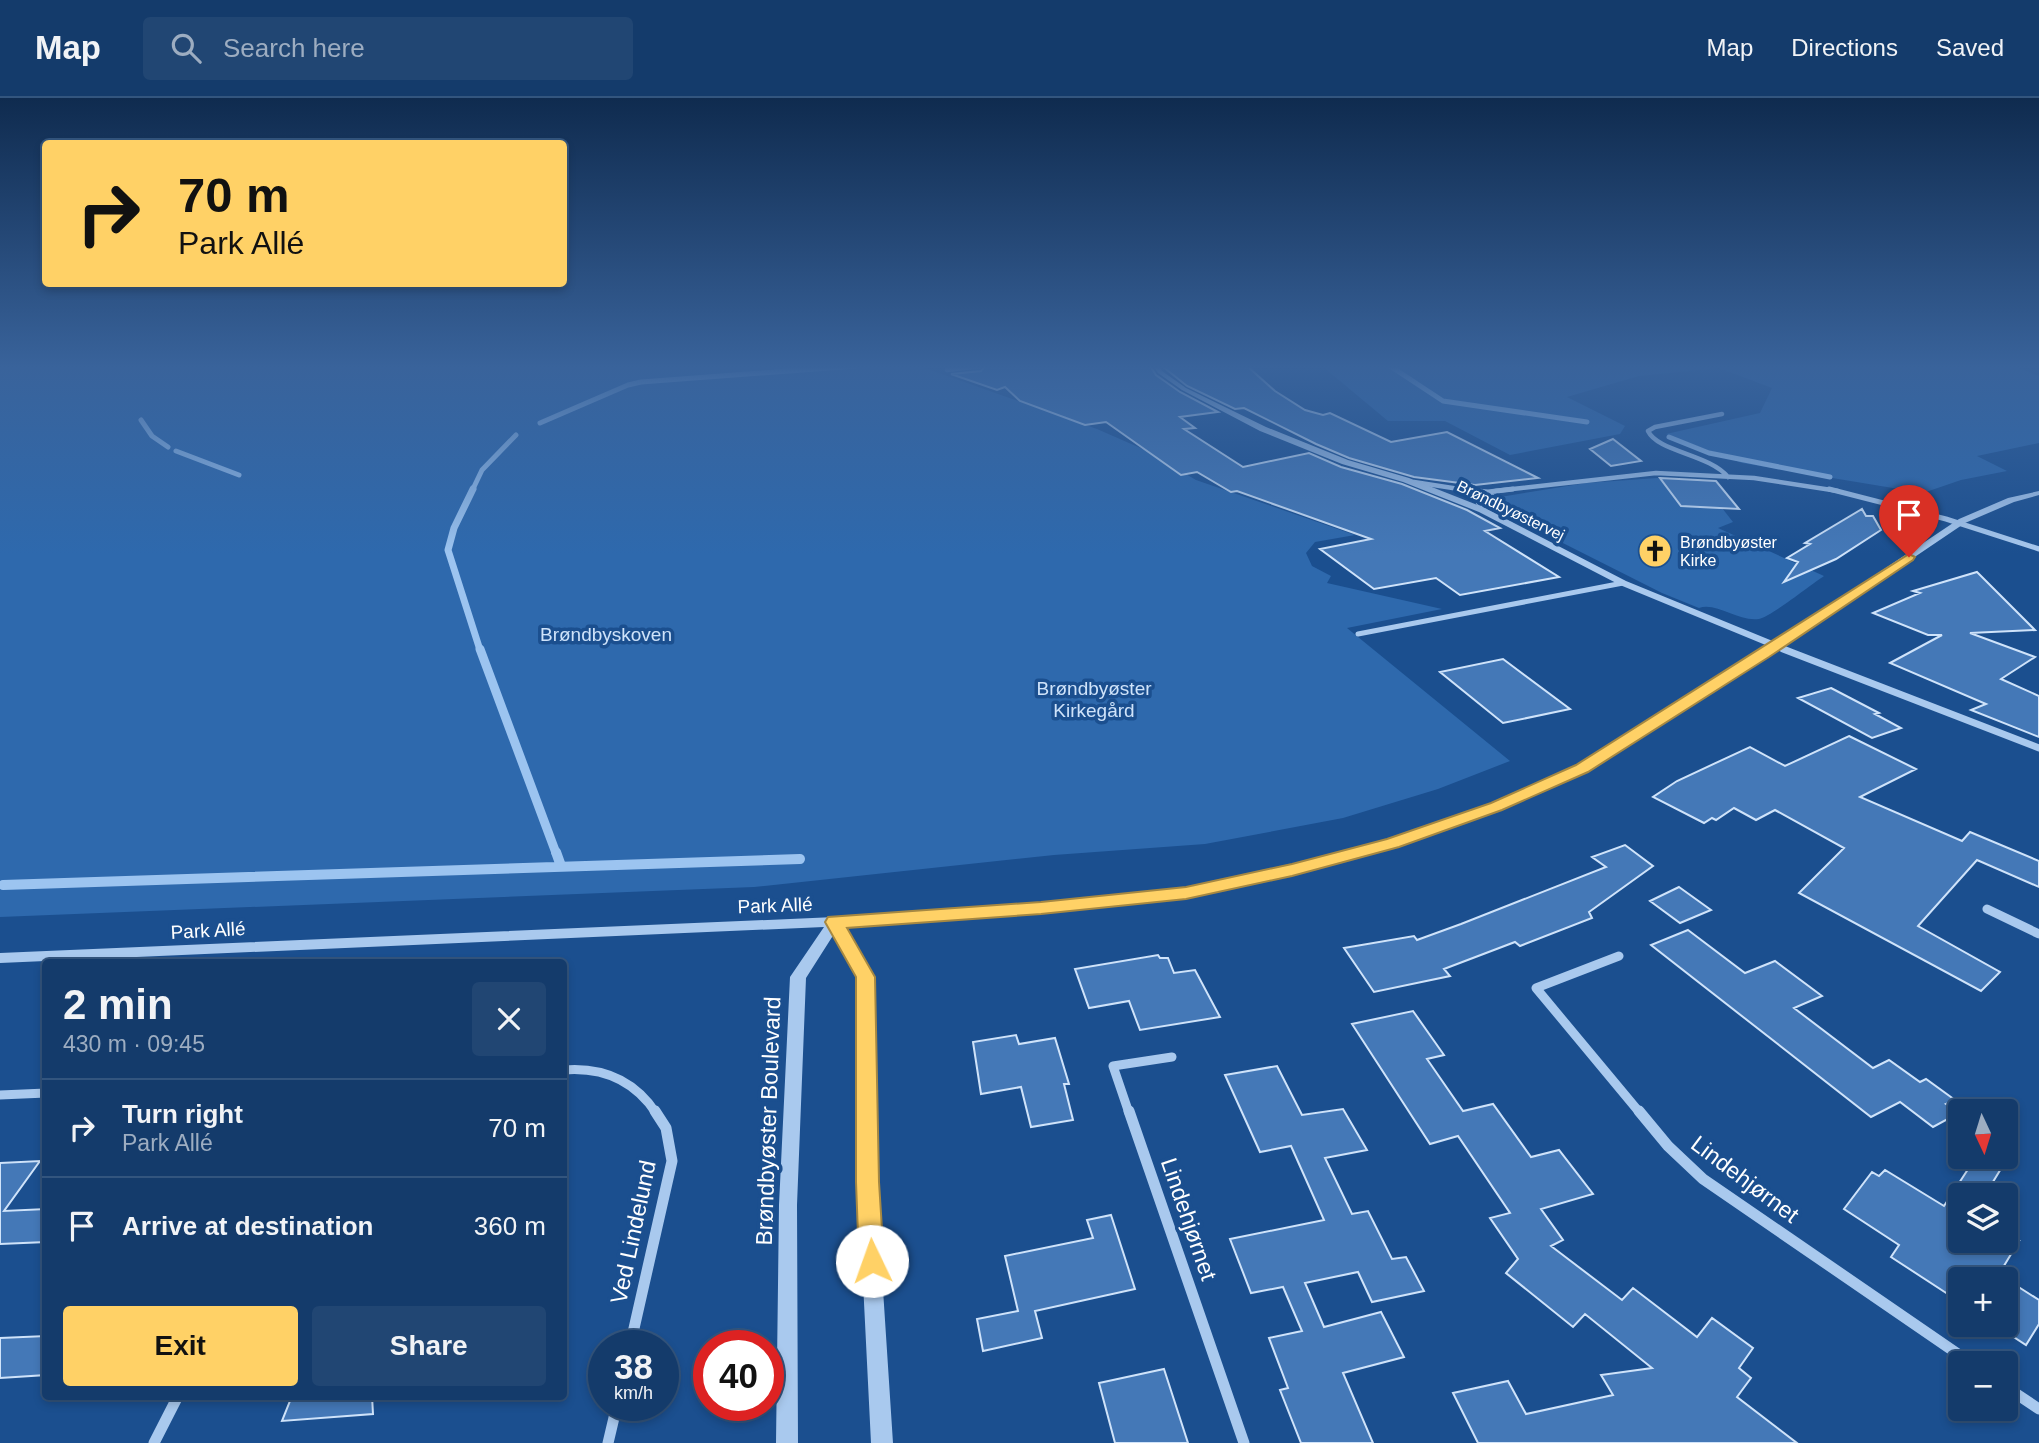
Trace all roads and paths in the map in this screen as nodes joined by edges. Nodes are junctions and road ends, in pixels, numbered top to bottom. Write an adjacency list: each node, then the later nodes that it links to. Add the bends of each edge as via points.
1 (1263, 429): 4 (street, Brøndbyøstervej, via 1345,462)
2 (1652, 429): 3 (street, via 1648,431 1659,443 1714,465)
3 (1728, 477): 5 (street, via 1626,475); 8 (street, via 1803,485)
4 (1406, 480): 5 (street); 7 (street, Brøndbyøstervej)
5 (1496, 492): 7 (street, via 1478,502)
6 (2039, 493): 8 (street, Park Allé)
7 (1482, 510): 10 (street, Brøndbyøstervej)
8 (1962, 521): 9 (street); 12 (street, Park Allé)
9 (2039, 549)
10 (1623, 583): 11 (street); 12 (street, Brøndbyøstervej)
11 (1359, 634)
12 (1776, 646): 13 (street, Brøndbyøstervej); 15 (street, Park Allé, via 1582,769 1497,807 1393,843 1186,893)
13 (2039, 748)
14 (1987, 909): 16 (street)
15 (835, 922): 18 (street, Park Allé); 31 (street, Brøndbyøster Boulevard, via 798,978 788,1205); 32 (street, via 866,977 867,1182)
16 (2039, 934)
17 (1619, 956): 24 (street, Lindehjørnet, via 1536,988 1668,1146 1703,1179)
18 (0, 958)
19 (1172, 1057): 33 (street, Lindehjørnet, via 1113,1066)
20 (567, 1070): 23 (street, Ved Lindelund, via 587,1069 621,1079 646,1098 666,1128 671,1161)
21 (42, 1093): 22 (street)
22 (0, 1096)
23 (634, 1330)
24 (1954, 1351)
25 (2018, 1395): 27 (street)
26 (176, 1400): 29 (street)
27 (2039, 1409)
28 (613, 1421): 30 (street)
29 (154, 1443)
30 (608, 1443)
31 (787, 1443)
32 (883, 1443)
33 (1244, 1443)

